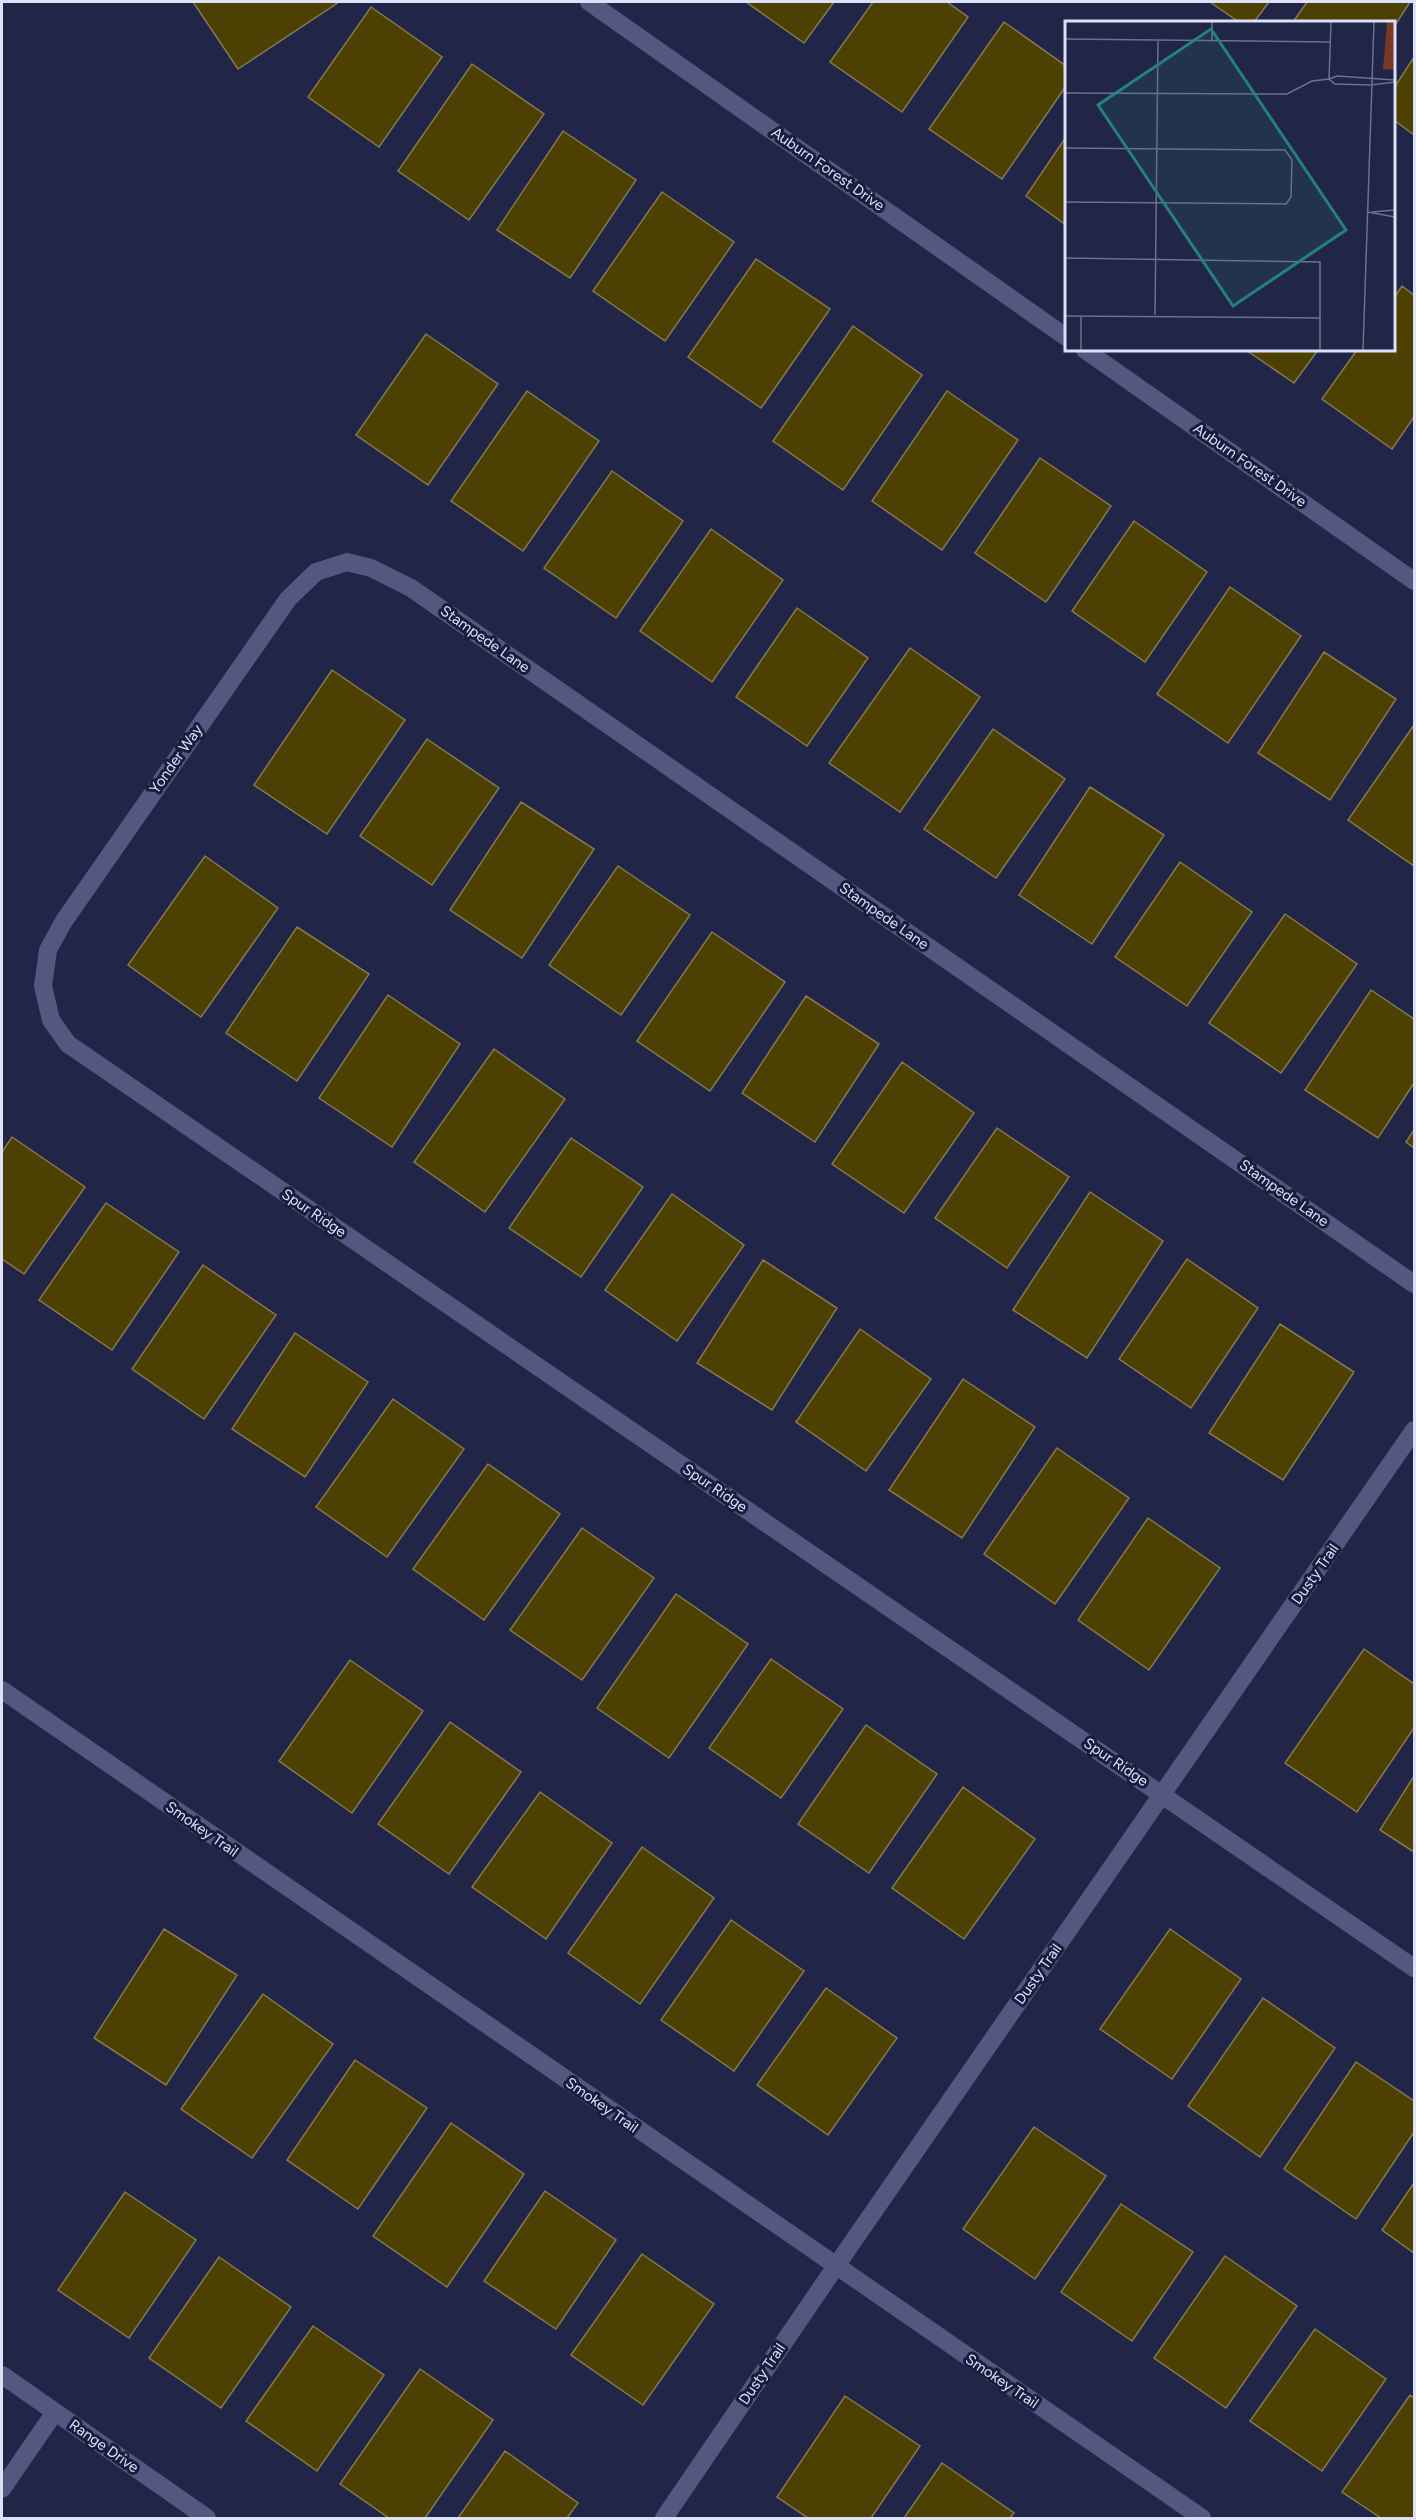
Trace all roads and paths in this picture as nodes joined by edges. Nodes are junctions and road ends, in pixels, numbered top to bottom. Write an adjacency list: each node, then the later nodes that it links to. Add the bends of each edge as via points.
1 (589, 2): 2 (street, Auburn Forest Drive)
2 (1065, 336)
3 (1086, 351): 5 (street, Auburn Forest Drive)
4 (347, 562): 6 (street, Yonder Way, via 316,572 288,599 64,921 48,950); 7 (street, Stampede Lane, via 371,568 411,588)
5 (1414, 581)
6 (43, 986): 10 (street, Spur Ridge, via 51,1020 68,1044)
7 (1414, 1284)
8 (1414, 1430): 10 (street, Dusty Trail)
9 (2, 1690): 12 (street, Smokey Trail)
10 (1162, 1794): 11 (street, Spur Ridge); 12 (street, Dusty Trail)
11 (1414, 1968)
12 (836, 2266): 17 (street, Dusty Trail); 18 (street, Smokey Trail)
13 (2, 2375): 14 (street, Range Drive)
14 (55, 2412): 15 (street); 16 (street, Range Drive)
15 (2, 2489)
16 (207, 2518)
17 (664, 2518)
18 (1202, 2518)

